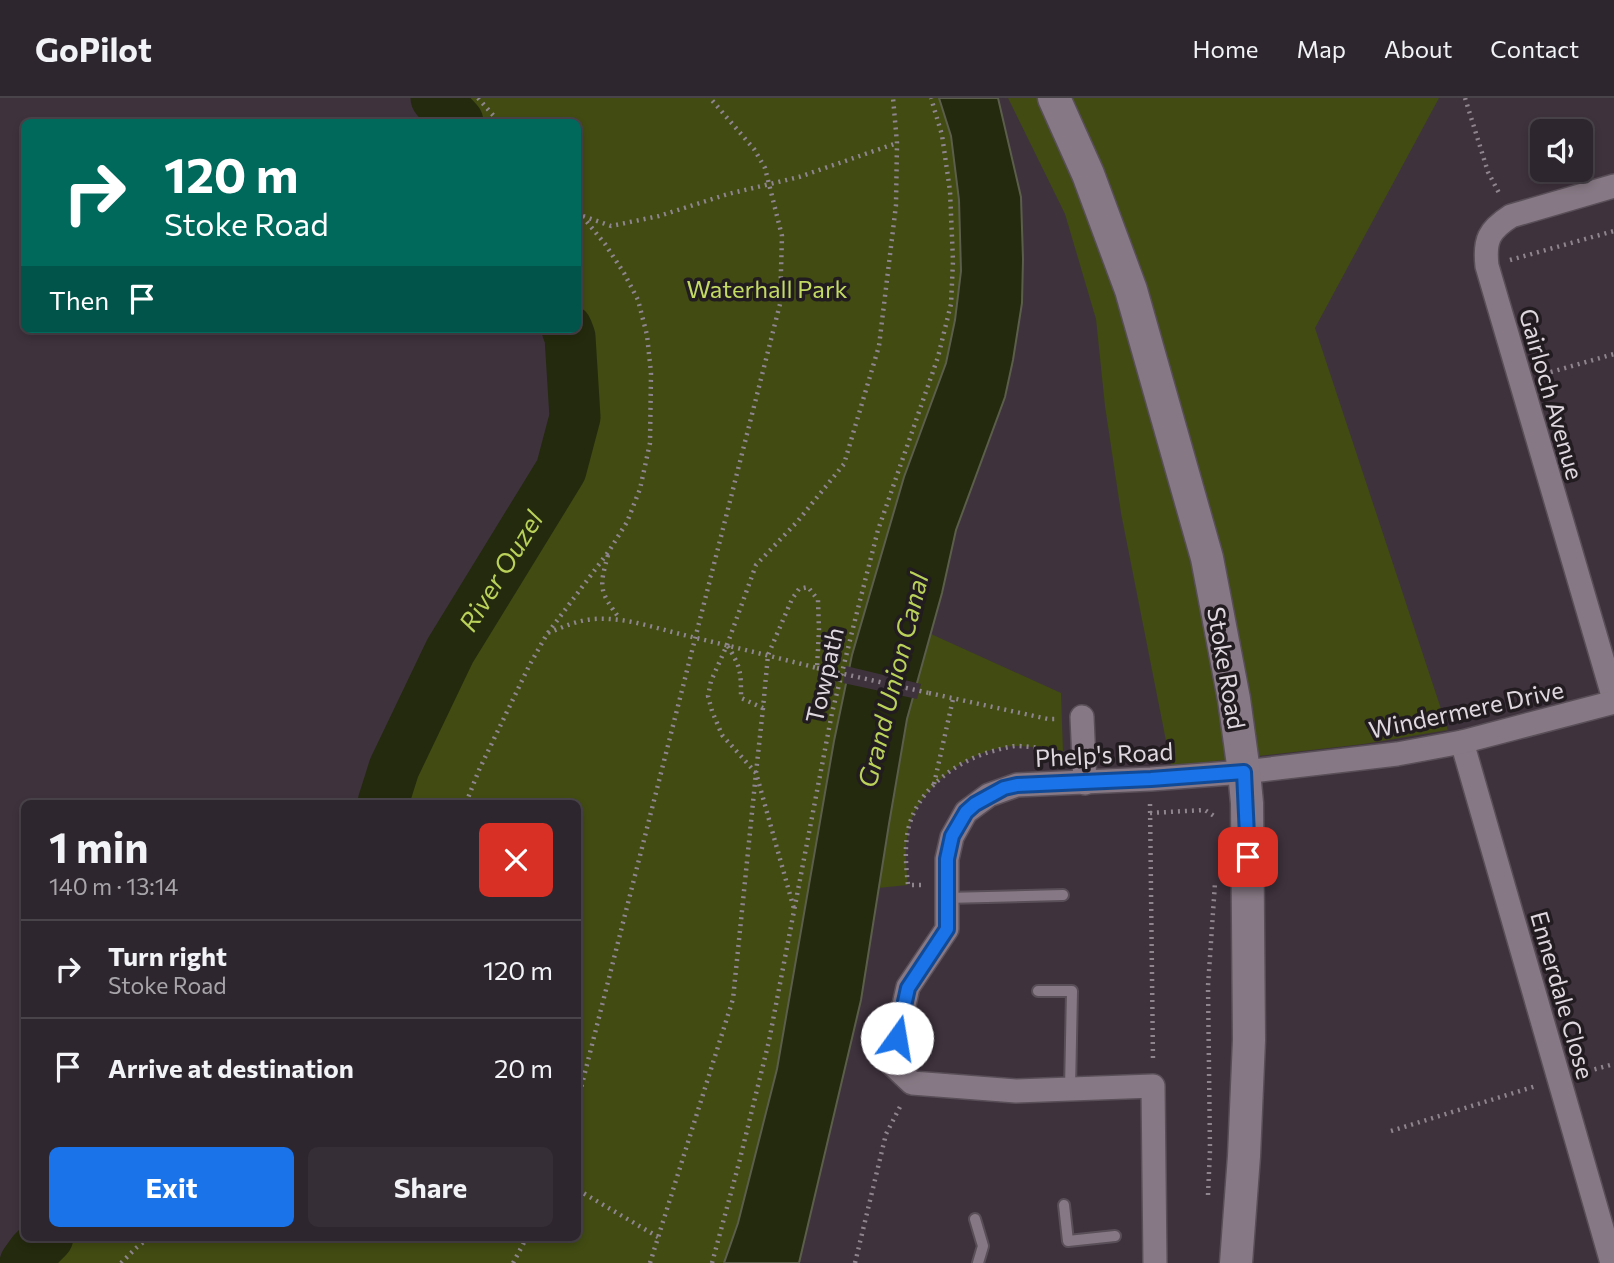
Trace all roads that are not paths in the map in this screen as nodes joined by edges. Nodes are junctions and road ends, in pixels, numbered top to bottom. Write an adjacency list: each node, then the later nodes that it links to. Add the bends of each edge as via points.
1 (1054, 98): 6 (street, Stoke Road, via 1131,290 1207,558)
2 (1614, 186): 3 (street, Gairloch Avenue, via 1511,216 1490,234 1486,244 1487,267)
3 (1614, 700): 5 (street, Windermere Drive)
4 (1082, 717): 7 (street)
5 (1462, 742): 6 (street, Windermere Drive); 18 (street, Ennerdale Close)
6 (1244, 772): 7 (street, Phelp's Road); 17 (street, Stoke Road, via 1249,1040)
7 (1085, 783): 9 (street, Phelp's Road, via 1017,785 975,804 952,836)
8 (1063, 895): 9 (lane)
9 (946, 898): 11 (street, Phelp's Road, via 947,929 908,988 891,1063 912,1083 1016,1091)
10 (1038, 991): 11 (lane, via 1072,991)
11 (1070, 1089): 16 (street, via 1153,1086 1148,1233)
12 (1064, 1205): 14 (lane, via 1068,1241)
13 (975, 1219): 15 (lane, via 983,1246)
14 (1115, 1236)
15 (978, 1263)
16 (1155, 1263)
17 (1236, 1263)
18 (1612, 1263)

